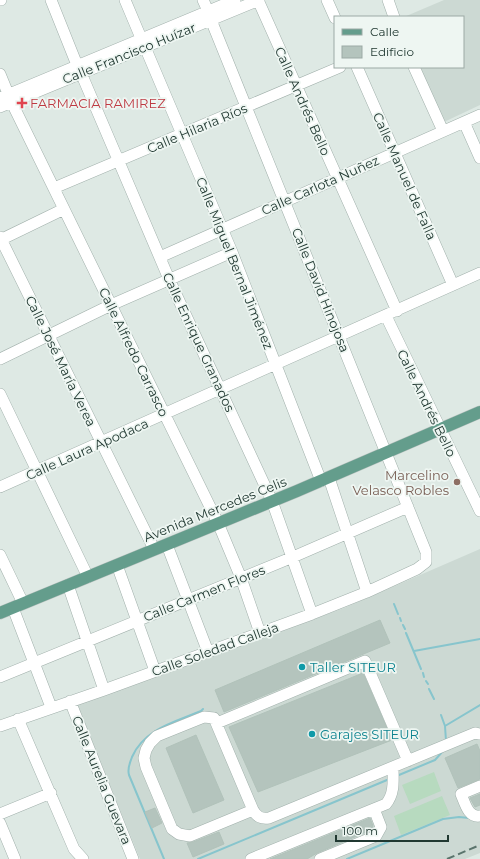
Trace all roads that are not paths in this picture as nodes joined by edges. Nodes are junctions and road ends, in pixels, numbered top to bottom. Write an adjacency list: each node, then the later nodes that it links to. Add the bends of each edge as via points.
1 (51, 0): 15 (street, Calle Enrique Granados)
2 (125, 0): 11 (street, Calle Miguel Bernal Jiménez)
3 (203, 0): 8 (street, Calle David Hinojosa)
4 (235, 0): 8 (street, Calle Francisco Huízar)
5 (258, 0): 8 (street, Calle Francisco Huízar); 17 (street, Calle Andrés Bello)
6 (327, 0): 9 (street)
7 (388, 0): 10 (street)
8 (209, 15): 11 (street, Calle Francisco Huízar); 20 (street, Calle David Hinojosa)
9 (334, 16)
10 (394, 16)
11 (143, 42): 15 (street, Calle Francisco Huízar); 24 (street, Calle Miguel Bernal Jiménez)
12 (338, 68): 17 (street, Calle Hilaria Ríos)
13 (357, 68): 25 (street, Calle Manuel de Falla)
14 (414, 68): 23 (street)
15 (79, 69): 18 (street, Calle Francisco Huízar); 27 (street, Calle Enrique Granados)
16 (0, 74): 18 (street, Calle Alfredo Carrasco)
17 (297, 86): 20 (street, Calle Hilaria Ríos); 28 (street, Calle Andrés Bello)
18 (7, 98): 19 (street, Calle Francisco Huízar); 29 (street, Calle Alfredo Carrasco)
19 (0, 107)
20 (246, 107): 24 (street, Calle Hilaria Ríos); 30 (street, Calle David Hinojosa)
21 (480, 115): 22 (street, Calle Carlota Nuñez)
22 (464, 122): 23 (street, Calle Carlota Nuñez); 26 (street)
23 (443, 131): 25 (street, Calle Carlota Nuñez)
24 (182, 134): 27 (street, Calle Hilaria Ríos); 32 (street, Calle Miguel Bernal Jiménez)
25 (395, 152): 28 (street, Calle Carlota Nuñez); 38 (street, Calle Manuel de Falla)
26 (480, 158)
27 (118, 161): 29 (street, Calle Hilaria Ríos); 35 (street, Calle Enrique Granados)
28 (337, 178): 30 (street, Calle Carlota Nuñez); 40 (street, Calle Andrés Bello)
29 (54, 188): 31 (street, Calle Alfredo Carrasco)
30 (284, 201): 32 (street, Calle Carlota Nuñez); 43 (street, Calle David Hinojosa)
31 (64, 209): 33 (street); 39 (street, Calle Alfredo Carrasco)
32 (222, 228): 34 (street, Calle Miguel Bernal Jiménez); 35 (street, Calle Carlota Nuñez)
33 (0, 239): 42 (street, Calle José María Verea)
34 (232, 252): 37 (street); 45 (street, Calle Miguel Bernal Jiménez)
35 (160, 257): 37 (street, Calle Enrique Granados)
36 (480, 273): 38 (street, Calle Laura Apodaca)
37 (169, 279): 39 (street); 46 (street, Calle Enrique Granados)
38 (454, 285): 40 (street, Calle Laura Apodaca)
39 (111, 305): 42 (street); 49 (street, Calle Alfredo Carrasco)
40 (397, 311): 41 (street, Calle Laura Apodaca)
41 (386, 316): 43 (street, Calle Laura Apodaca); 50 (street, Calle Andrés Bello)
42 (49, 335): 44 (street); 51 (street, Calle José María Verea)
43 (339, 336): 45 (street, Calle Laura Apodaca); 52 (street, Calle David Hinojosa)
44 (0, 359)
45 (276, 363): 46 (street, Calle Laura Apodaca); 54 (street, Calle Miguel Bernal Jiménez)
46 (221, 389): 49 (street, Calle Laura Apodaca); 56 (street, Calle Enrique Granados)
47 (0, 394): 53 (street)
48 (480, 412): 50 (main road, Avenida Mercedes Celis)
49 (164, 414): 51 (street, Calle Laura Apodaca); 59 (street, Calle Alfredo Carrasco)
50 (440, 430): 52 (main road, Avenida Mercedes Celis); 58 (street, Calle Andrés Bello)
51 (102, 443): 53 (street, Calle Laura Apodaca); 62 (street, Calle José María Verea)
52 (386, 453): 54 (main road, Avenida Mercedes Celis); 57 (street, Calle David Hinojosa)
53 (38, 471): 55 (street, Calle Laura Apodaca); 67 (street)
54 (325, 479): 56 (main road, Avenida Mercedes Celis); 60 (street, Calle Miguel Bernal Jiménez)
55 (0, 487)
56 (272, 501): 59 (main road, Avenida Mercedes Celis); 64 (street, Calle Enrique Granados)
57 (408, 507): 60 (street, Calle Carmen Flores); 65 (street, Calle David Hinojosa, via 426,552)
58 (479, 508)
59 (218, 523): 61 (main road, Avenida Mercedes Celis); 68 (street, Calle Alfredo Carrasco)
60 (348, 533): 64 (street, Calle Carmen Flores); 70 (street, Calle Miguel Bernal Jiménez)
61 (167, 545): 62 (main road, Avenida Mercedes Celis); 71 (street)
62 (154, 550): 66 (main road, Avenida Mercedes Celis)
63 (0, 555): 72 (street)
64 (293, 557): 68 (street, Calle Carmen Flores); 74 (street, Calle Enrique Granados)
65 (426, 562): 70 (street, Calle Soledad Calleja, via 417,569)
66 (117, 565): 67 (main road, Avenida Mercedes Celis); 75 (street)
67 (88, 576): 69 (main road, Avenida Mercedes Celis)
68 (241, 578): 71 (street, Calle Carmen Flores); 76 (street, Calle Alfredo Carrasco)
69 (68, 585): 72 (main road, Avenida Mercedes Celis); 77 (street)
70 (367, 592): 74 (street, Calle Soledad Calleja)
71 (188, 599): 75 (street, Calle Carmen Flores); 78 (street)
72 (18, 605): 73 (main road, Avenida Mercedes Celis); 79 (street)
73 (0, 613)
74 (312, 614): 76 (street, Calle Soledad Calleja)
75 (137, 620): 77 (street, Calle Carmen Flores); 80 (street)
76 (260, 633): 78 (street, Calle Soledad Calleja)
77 (87, 641): 79 (street, Calle Carmen Flores); 82 (street)
78 (208, 652): 80 (street, Calle Soledad Calleja)
79 (34, 663): 81 (street, Calle Carmen Flores); 84 (street)
80 (155, 671): 82 (street, Calle Soledad Calleja)
81 (0, 677)
82 (104, 690): 83 (street, Calle Soledad Calleja)
83 (70, 701): 84 (street, Calle Soledad Calleja); 100 (street, Calle Aurelia Guevara)
84 (51, 707): 85 (street, Calle Soledad Calleja)
85 (18, 719): 87 (street, Calle Soledad Calleja); 92 (street)
86 (217, 723): 89 (street, via 365,661); 94 (street); 94 (street, via 209,716 204,717 157,736 146,750 146,767 172,829 179,834 190,836)
87 (0, 726)
88 (480, 734): 89 (street, via 475,733)
89 (408, 761): 90 (street)
90 (393, 767): 93 (street, via 391,798 386,804); 94 (street, via 269,818 262,819)
91 (480, 786): 96 (street, via 461,794 470,813)
92 (51, 793): 95 (street); 99 (street, via 74,849)
93 (374, 809): 101 (street); 102 (street, via 381,826 376,836)
94 (252, 810)
95 (0, 814)
96 (480, 816)
97 (0, 823): 98 (street)
98 (12, 858)
99 (83, 859)
100 (133, 859)
101 (251, 859)
102 (320, 859)

